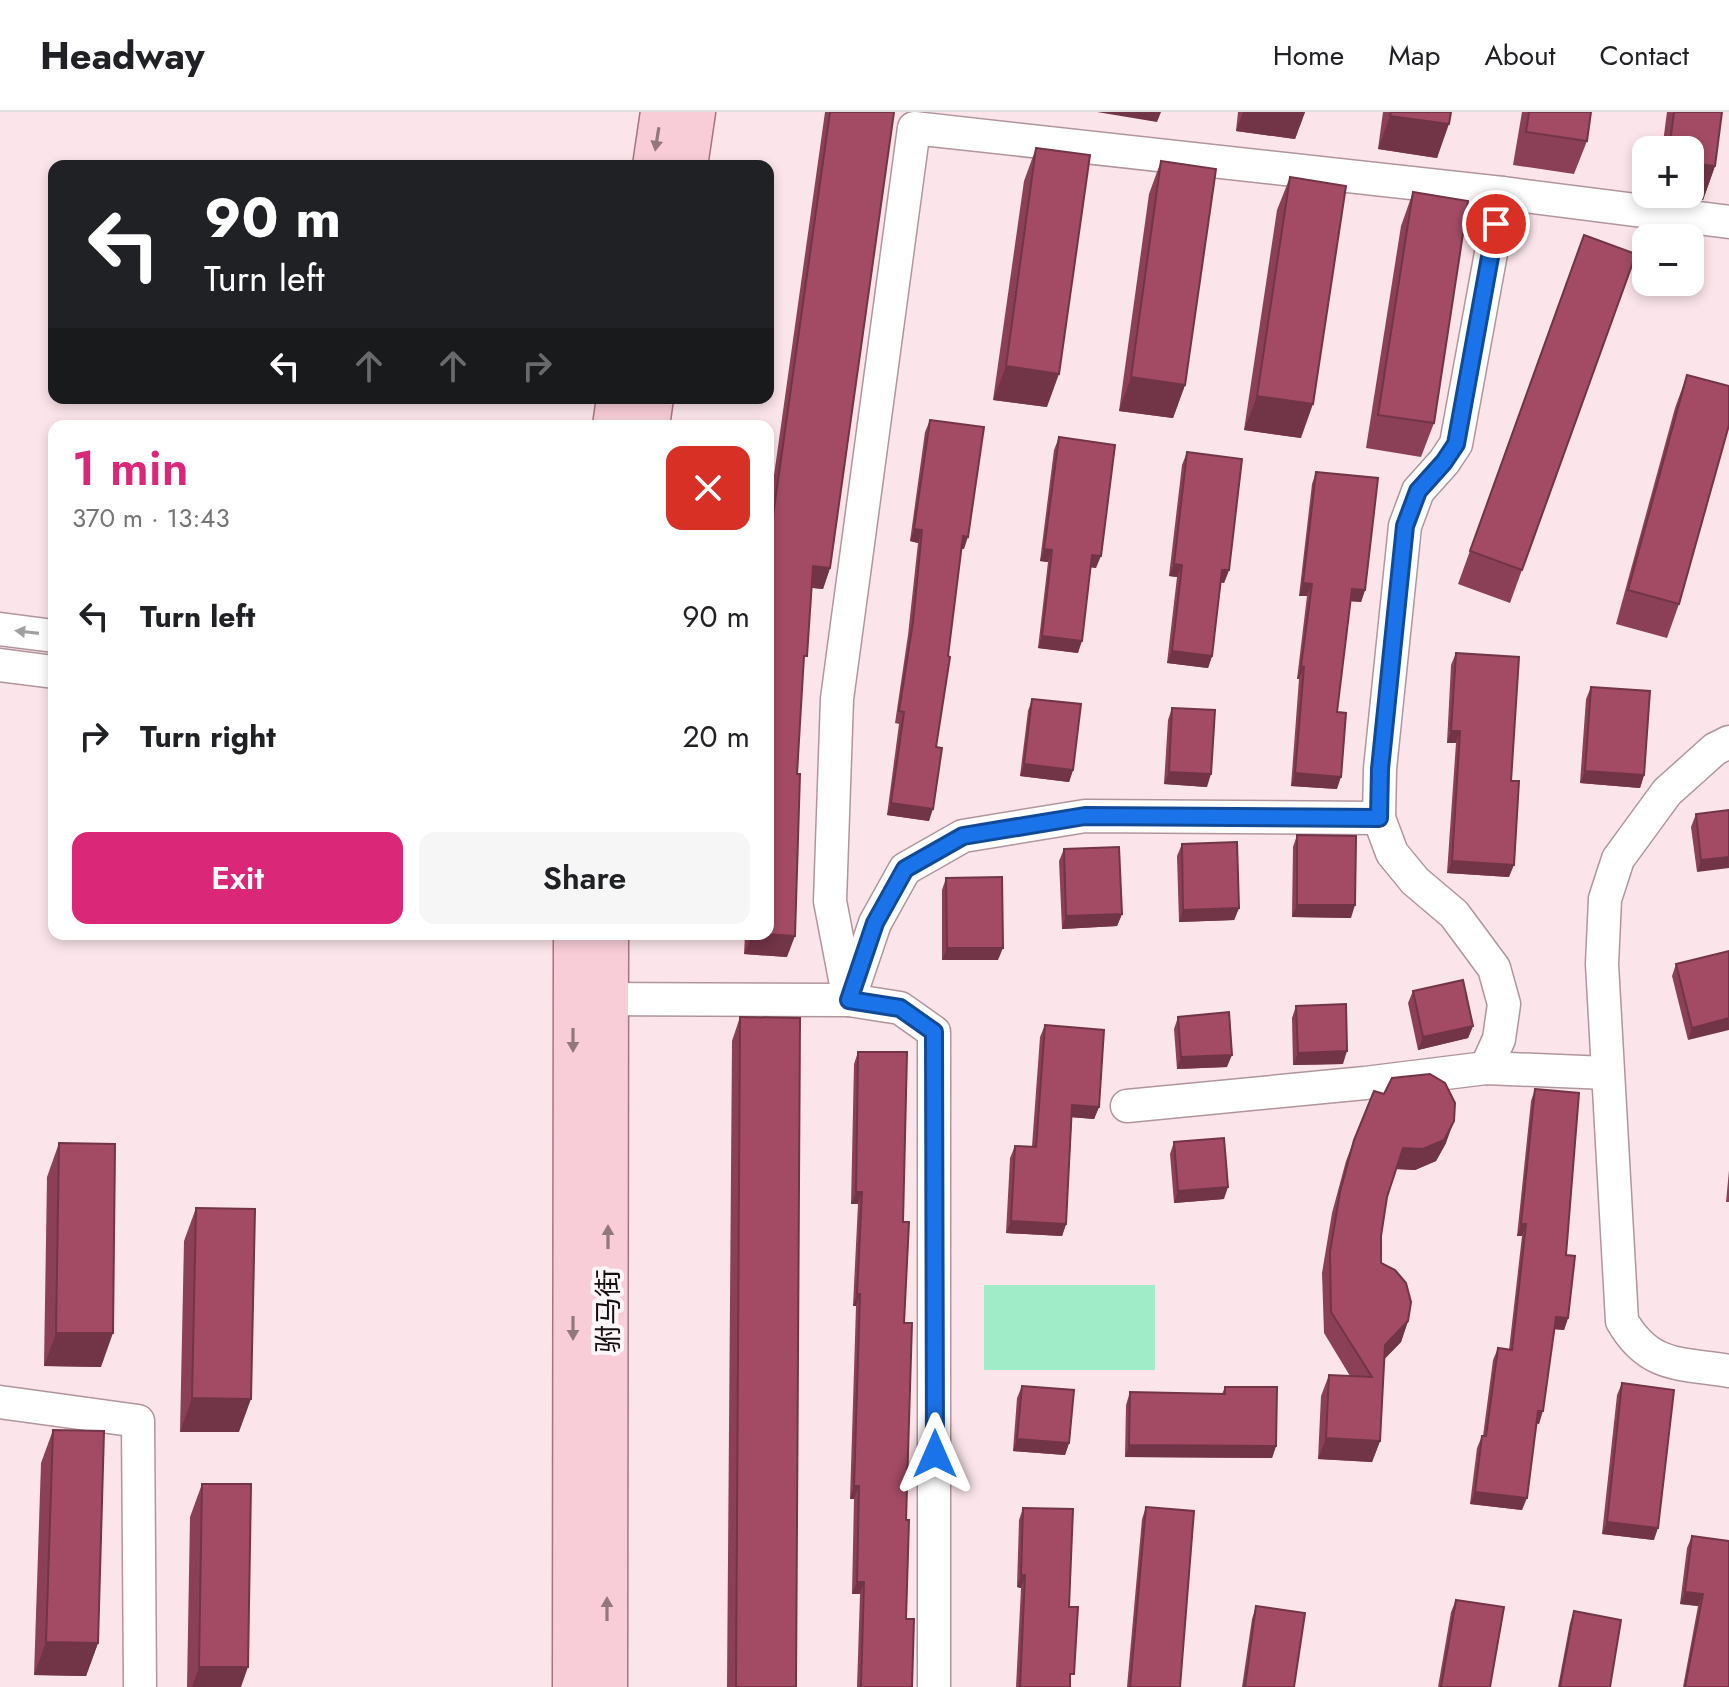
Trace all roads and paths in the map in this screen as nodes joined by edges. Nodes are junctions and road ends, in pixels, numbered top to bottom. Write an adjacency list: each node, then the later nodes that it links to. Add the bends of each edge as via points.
1 (661, 112): 3 (main road, one-way to 3)
2 (695, 112): 4 (main road)
3 (654, 160)
4 (688, 160)
5 (1502, 193): 6 (street); 12 (street, via 1456,444 1418,491 1405,526); 16 (street, via 914,128 837,699 830,901)
6 (1729, 222)
7 (0, 629): 8 (street, one-way to 7)
8 (48, 635)
9 (0, 665): 10 (street)
10 (48, 671)
11 (1729, 742): 18 (street, via 1667,792 1618,859 1605,899)
12 (1379, 818): 16 (street, via 1085,816 963,836 905,869 875,923); 17 (street, via 1392,853 1454,914 1494,968 1504,1004 1499,1039)
13 (576, 940): 15 (main road, 驸马街)
14 (606, 940): 15 (main road, 驸马街)
15 (591, 1000): 16 (street); 23 (main road, 驸马街, one-way to 23); 24 (main road, 驸马街, one-way to 15)
16 (849, 1000): 25 (street, via 900,1008 934,1032)
17 (1486, 1068): 18 (street); 19 (street)
18 (1607, 1073): 20 (street, via 1622,1321 1632,1339 1656,1358)
19 (1127, 1106)
20 (1729, 1371)
21 (0, 1402): 22 (street, via 138,1421)
22 (140, 1687)
23 (573, 1687)
24 (607, 1687)
25 (934, 1687)

